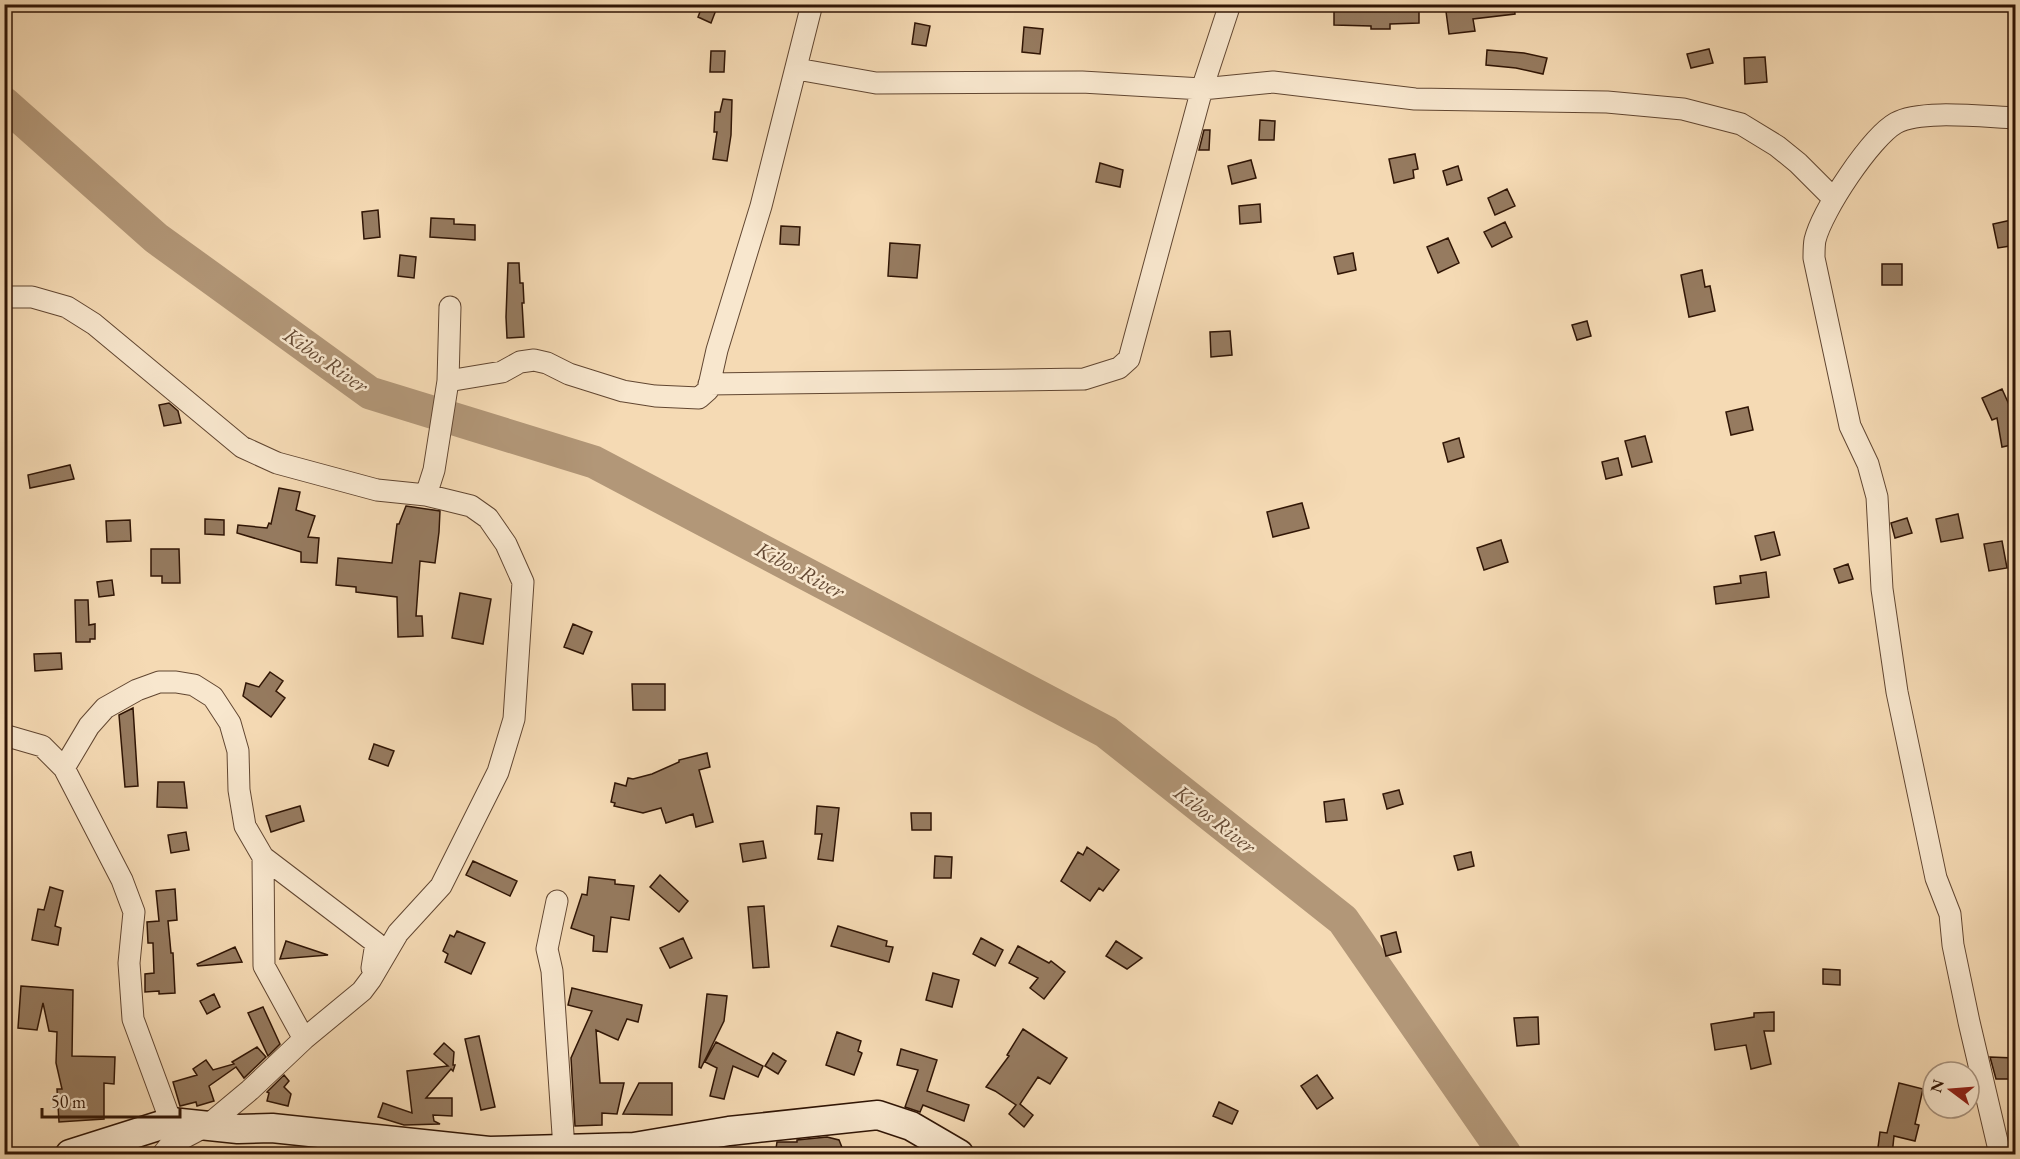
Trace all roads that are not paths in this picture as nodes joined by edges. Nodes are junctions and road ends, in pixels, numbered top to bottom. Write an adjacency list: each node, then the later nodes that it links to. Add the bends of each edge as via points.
1 (812, 4): 3 (street)
2 (1230, 4): 4 (street)
3 (797, 69): 4 (street, via 876,83 1082,82); 9 (street)
4 (1202, 89): 6 (street, via 1273,82 1415,99 1607,102 1683,110 1741,124 1777,146); 9 (street, via 1129,359 1119,368 1084,379)
5 (2016, 118): 6 (street, via 1929,115 1897,122 1873,144)
6 (1834, 199): 26 (street, via 1815,239 1814,258 1850,426 1868,464 1877,497 1882,589 1898,692 1936,878 1950,914 1968,1022)
7 (4, 297): 11 (street, via 32,297 67,307 85,318 242,447 277,463 377,490)
8 (450, 307): 10 (street)
9 (709, 384): 10 (street, via 699,398 655,396 581,378 534,360)
10 (447, 389): 11 (street)
11 (426, 495): 16 (street, via 471,506 488,518 506,544 523,582 514,719 498,772 441,886 398,933)
12 (4, 735): 13 (street, via 42,746)
13 (64, 768): 14 (street, via 89,726 105,708 159,682 194,685 213,697 230,723 238,751 238,790 245,826); 18 (street, via 122,880 134,912 129,963 133,1019)
14 (263, 857): 16 (street, via 376,943); 17 (street, via 264,966)
15 (557, 901): 21 (street, via 547,949 552,971)
16 (371, 980): 17 (street)
17 (304, 1039): 19 (street)
18 (171, 1122): 19 (main road); 23 (main road)
19 (208, 1125): 20 (main road, via 238,1130 272,1128); 24 (street, via 170,1145)
20 (351, 1145): 21 (main road, via 489,1151)
21 (564, 1149): 22 (main road)
22 (659, 1149): 25 (main road, via 729,1131 878,1115 911,1126)
23 (70, 1155)
24 (162, 1155)
25 (959, 1155)
26 (2000, 1155)

